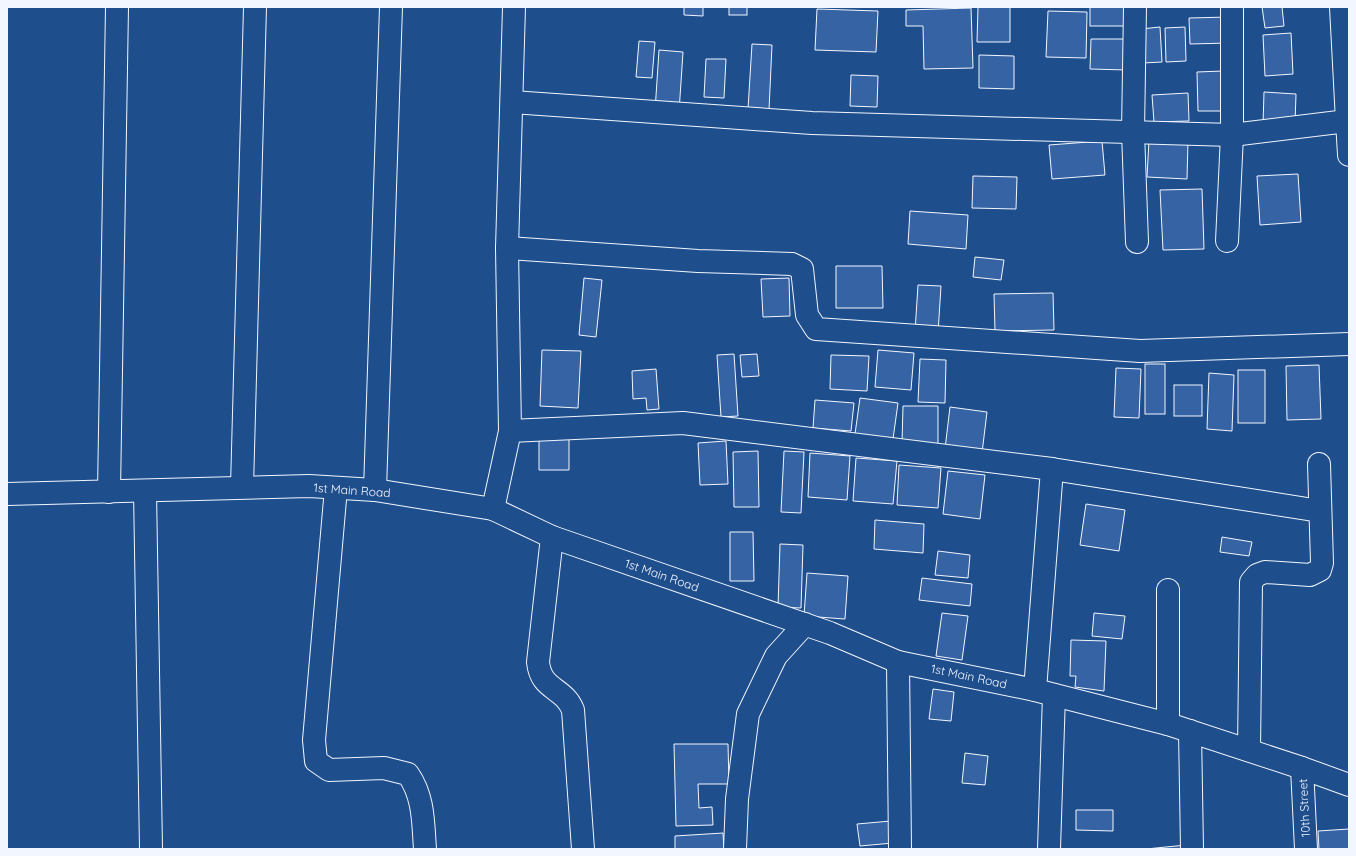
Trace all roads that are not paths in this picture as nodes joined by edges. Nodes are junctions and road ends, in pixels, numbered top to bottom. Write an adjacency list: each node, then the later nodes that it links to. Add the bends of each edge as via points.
1 (117, 7): 24 (street)
2 (255, 7): 20 (street)
3 (391, 7): 22 (street)
4 (514, 7): 8 (street)
5 (1135, 7): 10 (street)
6 (1342, 7): 9 (street)
7 (1232, 10): 11 (street)
8 (512, 102): 10 (street, via 812,123); 15 (street)
9 (1347, 121): 11 (street); 12 (street)
10 (1133, 132): 11 (street); 13 (street)
11 (1232, 135): 14 (street)
12 (1349, 155)
13 (1137, 242)
14 (1227, 242)
15 (506, 248): 16 (street, via 698,261 792,264 802,270 807,315 816,329 1140,351); 17 (street)
16 (1349, 344)
17 (510, 432): 19 (street, via 683,423); 26 (street)
18 (1318, 464): 27 (street)
19 (1052, 469): 27 (street); 32 (street)
20 (242, 487): 21 (street, 1st Main Road); 23 (street, 1st Main Road)
21 (336, 488): 22 (street, 1st Main Road); 39 (street, via 314,740 316,761 329,770 384,768 408,774 416,785 422,803)
22 (376, 490): 26 (street, 1st Main Road)
23 (145, 491): 24 (street, 1st Main Road); 38 (street)
24 (109, 492): 25 (street, 1st Main Road)
25 (7, 494)
26 (493, 509): 28 (street, 1st Main Road)
27 (1320, 511): 35 (street, via 1320,570 1310,574 1265,572 1256,575 1251,582)
28 (552, 537): 30 (street, 1st Main Road); 40 (street, via 538,662 544,681 570,702 573,710)
29 (1168, 590): 33 (street)
30 (805, 624): 31 (street, 1st Main Road); 41 (street, via 776,656 748,714 737,799)
31 (898, 662): 32 (street, 1st Main Road); 42 (street)
32 (1045, 693): 33 (street, 1st Main Road); 43 (street)
33 (1168, 724): 34 (street, 1st Main Road)
34 (1190, 731): 35 (street, 1st Main Road); 44 (street)
35 (1249, 750): 36 (street, 1st Main Road)
36 (1302, 768): 37 (street, 1st Main Road); 45 (street, 10th Street)
37 (1349, 785)
38 (151, 849)
39 (425, 849)
40 (583, 849)
41 (735, 849)
42 (900, 849)
43 (1049, 849)
44 (1192, 849)
45 (1306, 849)

